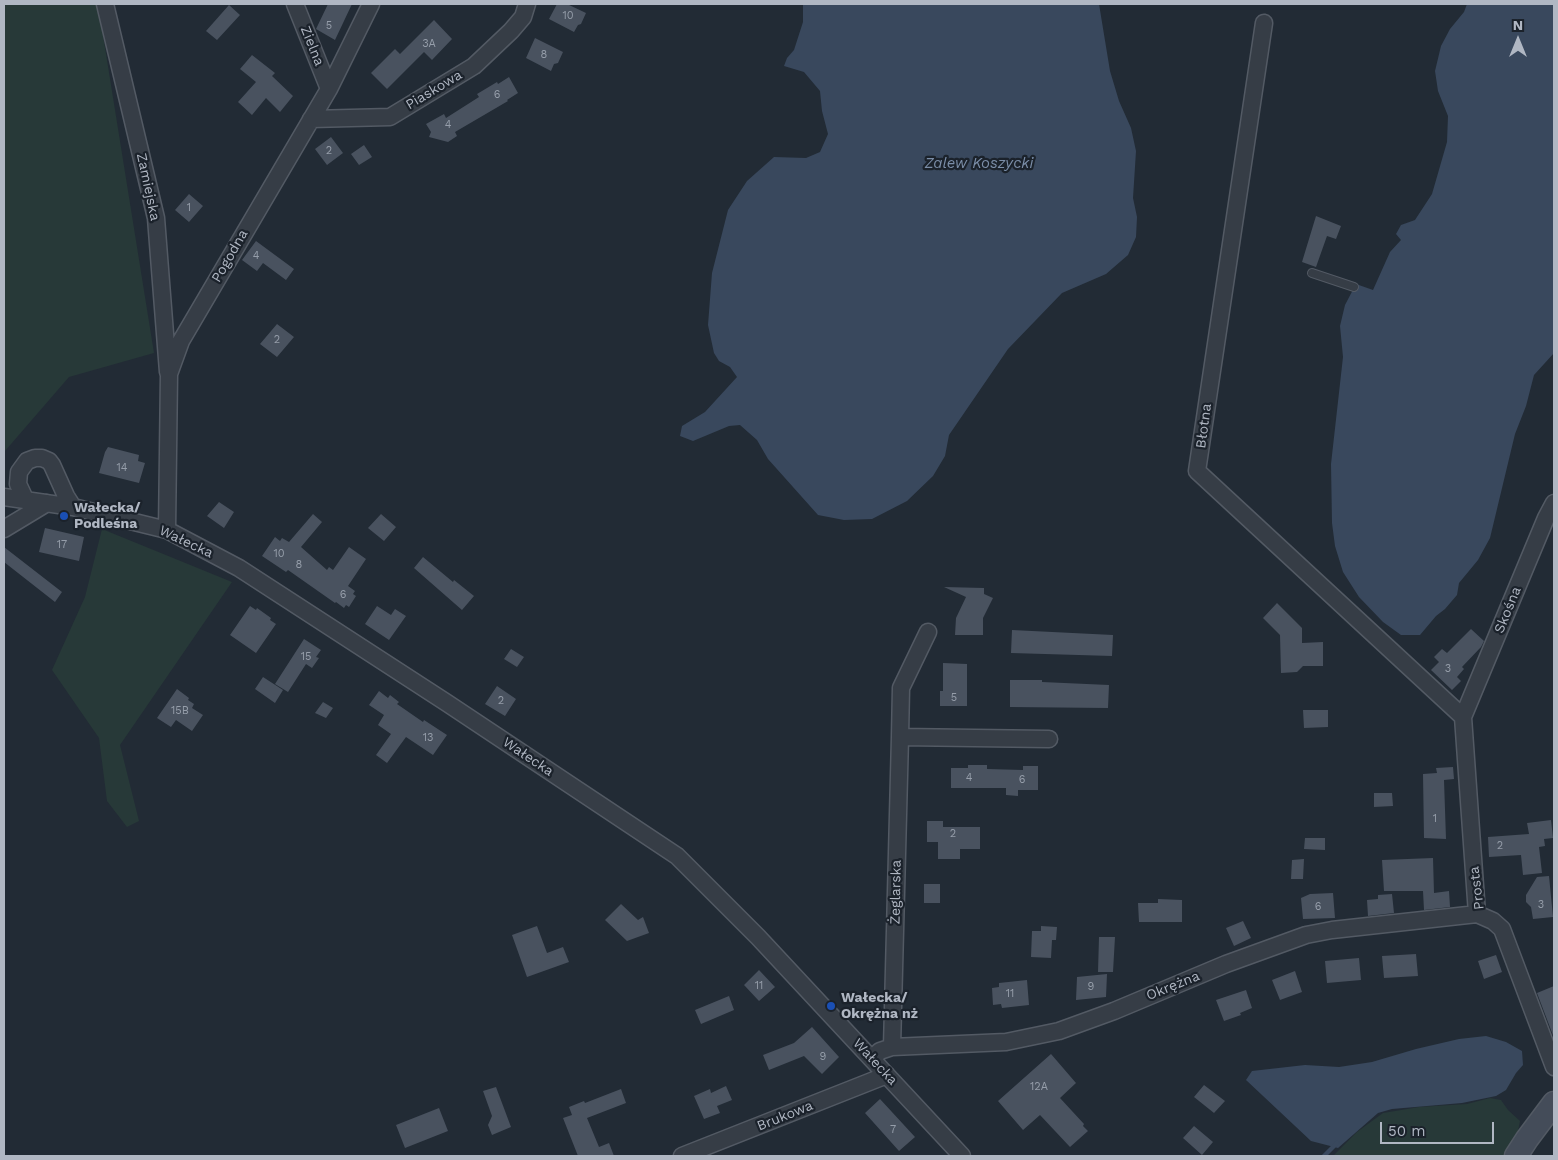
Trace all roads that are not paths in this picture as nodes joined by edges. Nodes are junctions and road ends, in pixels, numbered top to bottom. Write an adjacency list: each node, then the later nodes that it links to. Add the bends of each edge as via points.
1 (105, 4): 10 (street, Zamiejska, via 156,218)
2 (295, 4): 6 (street, Zielna)
3 (371, 4): 6 (street, Pogodna)
4 (527, 4): 7 (street, Piaskowa, via 523,17 512,31 474,66 390,117)
5 (1264, 23): 19 (street, Błotna, via 1197,471)
6 (329, 89): 7 (street, Pogodna)
7 (311, 119): 10 (street, Pogodna, via 181,340)
8 (1312, 273): 9 (lane)
9 (1354, 287)
10 (168, 374): 17 (street, Pogodna)
11 (4, 497): 12 (street, Wałecka)
12 (25, 500): 13 (street, Wałecka); 15 (street, via 18,484 19,472 27,461 42,458 52,465)
13 (47, 503): 15 (street, Wałecka); 16 (street)
14 (1554, 503): 19 (street, Skośna)
15 (73, 507): 17 (street, Wałecka)
16 (4, 529)
17 (167, 530): 24 (street, Wałecka, via 239,568 677,856)
18 (928, 632): 20 (street, Żeglarska, via 901,688)
19 (1463, 717): 22 (street, Prosta)
20 (900, 737): 21 (street); 23 (street, Żeglarska)
21 (1049, 739)
22 (1478, 914): 23 (street, Okrężna, via 1306,935 1060,1031 1006,1042); 25 (street, Prosta, via 1502,929)
23 (892, 1047): 24 (street, Okrężna)
24 (872, 1058): 26 (street, Wałecka)
25 (1554, 1067)
26 (887, 1075): 28 (street, Brukowa); 29 (street, Wałecka)
27 (1554, 1103): 30 (street)
28 (682, 1156)
29 (962, 1156)
30 (1516, 1156)

